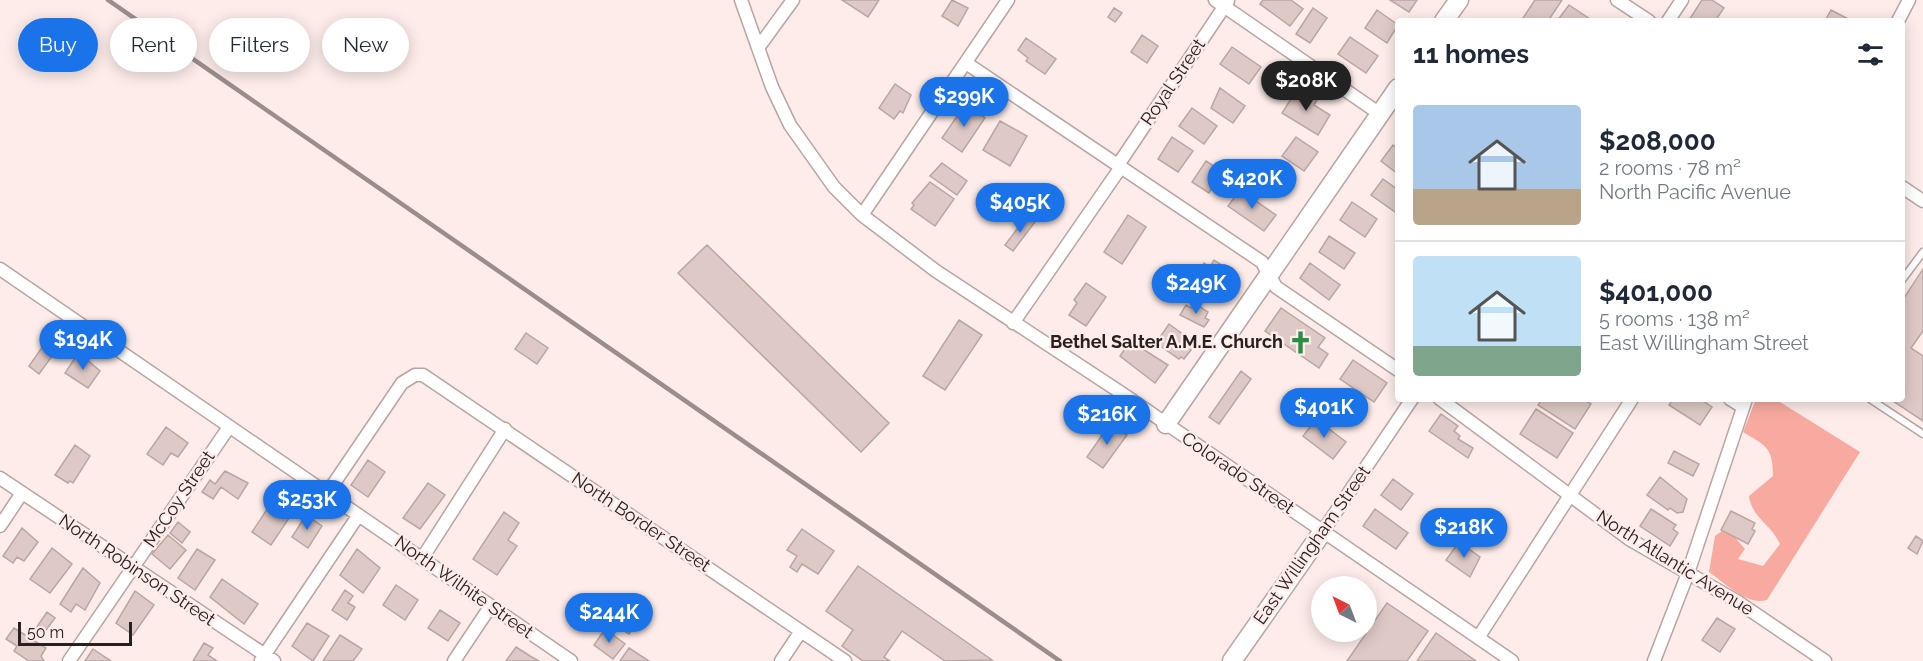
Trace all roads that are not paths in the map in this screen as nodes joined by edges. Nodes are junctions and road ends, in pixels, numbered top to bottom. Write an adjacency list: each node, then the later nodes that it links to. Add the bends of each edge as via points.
1 (741, 0): 13 (street, Colorado Street)
2 (794, 0): 13 (street)
3 (1008, 0): 14 (street)
4 (1459, 0): 9 (street)
5 (1617, 0): 10 (street)
6 (1682, 0): 11 (street)
7 (1909, 0): 12 (street)
8 (1222, 2): 16 (street); 17 (street, Royal Street)
9 (1446, 18)
10 (1644, 18)
11 (1670, 18)
12 (1900, 18)
13 (758, 48): 20 (street, Colorado Street, via 790,125 834,187)
14 (966, 63): 17 (street); 20 (street)
15 (1395, 92): 16 (street)
16 (1380, 114): 23 (street)
17 (1120, 166): 23 (street, via 1262,262); 25 (street, Royal Street)
18 (1905, 189): 19 (street)
19 (1923, 201)
20 (862, 215): 25 (street, Colorado Street)
21 (1923, 252): 24 (lane)
22 (1, 272): 33 (street, North Wilhite Street)
23 (1269, 274): 26 (street, via 1276,287); 32 (street)
24 (1905, 276)
25 (1013, 323): 32 (street, Colorado Street)
26 (1395, 368)
27 (1410, 402): 42 (street, East Willingham Street)
28 (1444, 402): 38 (street, North Atlantic Avenue)
29 (1630, 402): 38 (street)
30 (1875, 402): 35 (lane)
31 (1744, 403): 45 (street)
32 (1166, 424): 42 (street, Colorado Street)
33 (229, 427): 39 (street, North Wilhite Street); 44 (street, McCoy Street)
34 (505, 429): 39 (street, North Border Street, via 438,383 415,375 402,383); 43 (street); 47 (street, North Border Street)
35 (1923, 434)
36 (0, 478): 37 (street, North Robinson Street)
37 (22, 493): 41 (street); 44 (street, North Robinson Street)
38 (1570, 494): 45 (street, North Atlantic Avenue, via 1629,538); 48 (street)
39 (326, 495): 40 (street, North Wilhite Street)
40 (358, 516): 43 (street, North Wilhite Street); 49 (street)
41 (0, 526)
42 (1323, 531): 48 (street, Colorado Street); 55 (street, East Willingham Street)
43 (423, 557): 46 (street, North Wilhite Street)
44 (132, 567): 49 (street, North Robinson Street); 50 (street, McCoy Street)
45 (1688, 573): 57 (street); 58 (street, North Atlantic Avenue)
46 (490, 607): 51 (street); 52 (street, North Wilhite Street)
47 (801, 632): 53 (street); 54 (street, North Border Street)
48 (1478, 638): 56 (street, Colorado Street)
49 (266, 659)
50 (69, 661)
51 (454, 661)
52 (571, 661)
53 (782, 661)
54 (845, 661)
55 (1232, 661)
56 (1512, 661)
57 (1654, 661)
58 (1825, 661)

